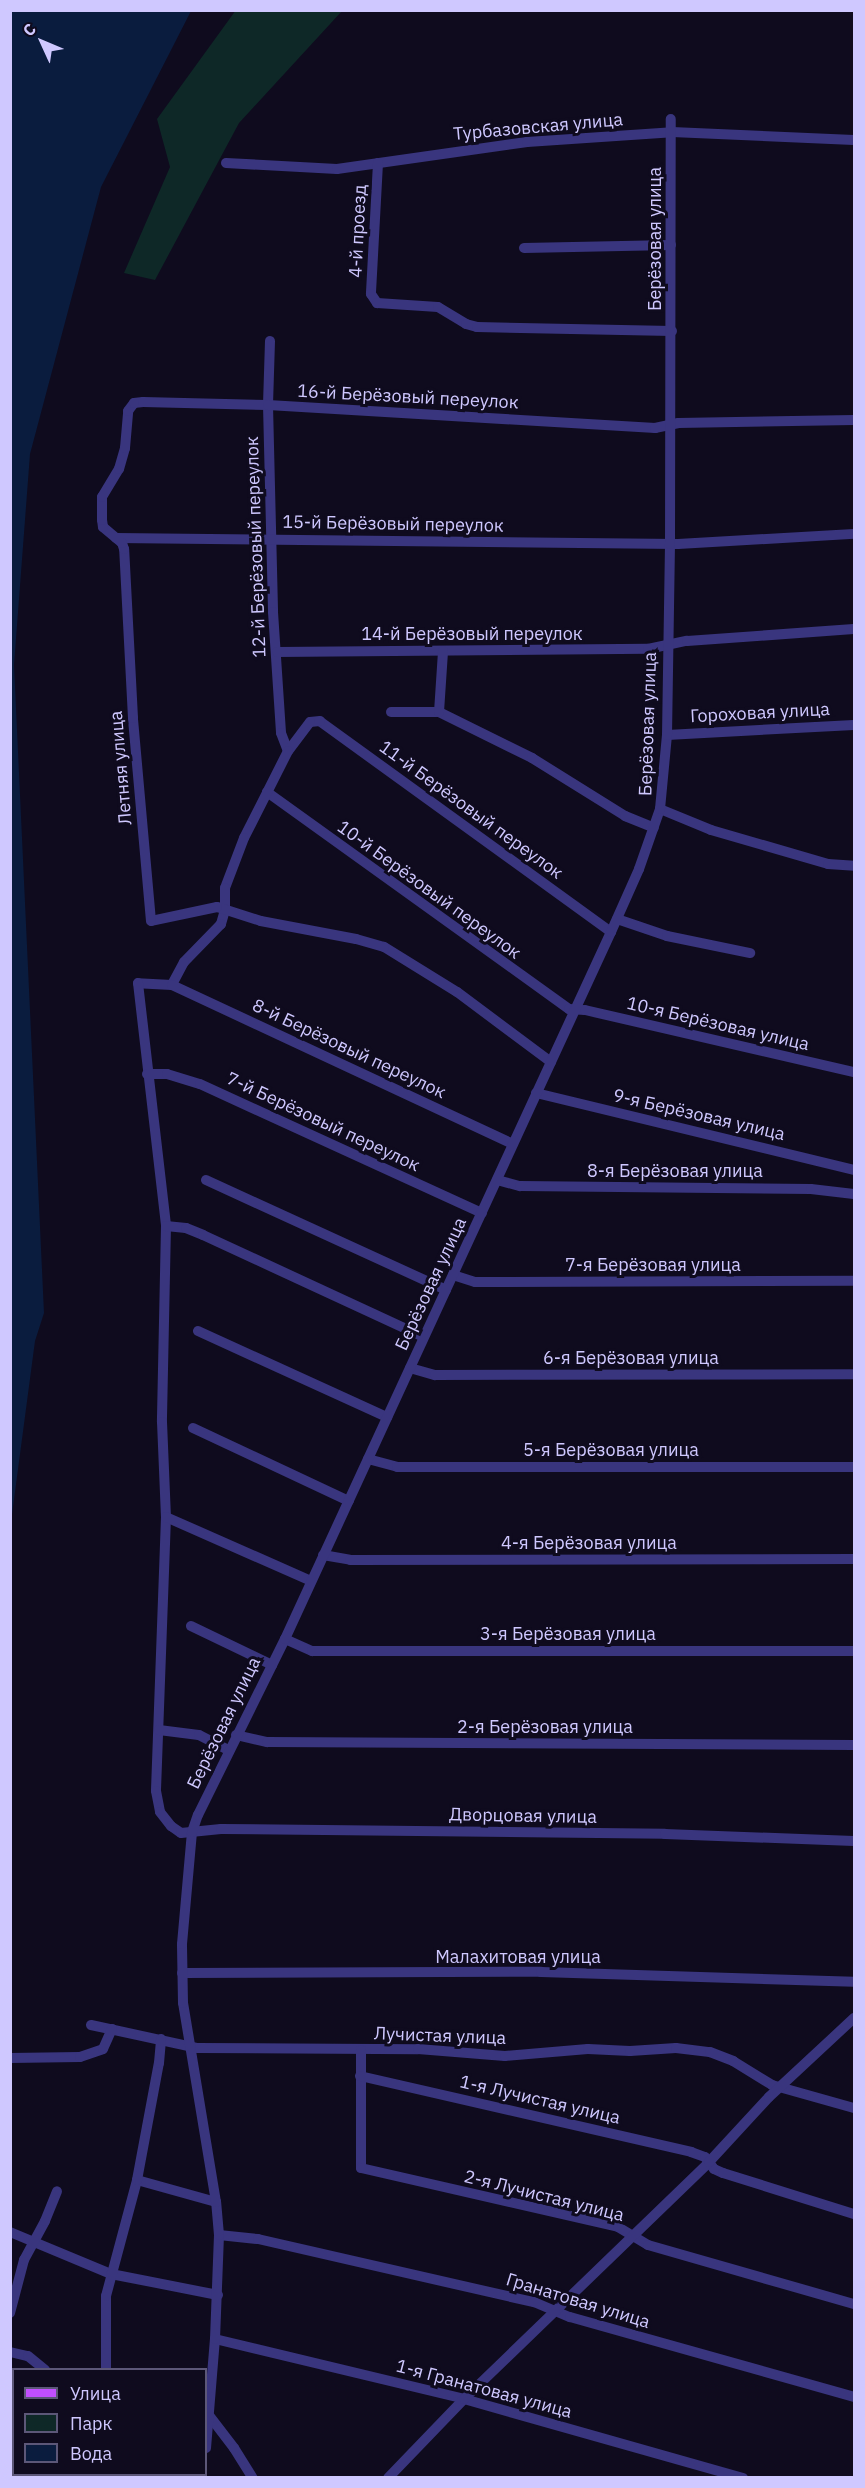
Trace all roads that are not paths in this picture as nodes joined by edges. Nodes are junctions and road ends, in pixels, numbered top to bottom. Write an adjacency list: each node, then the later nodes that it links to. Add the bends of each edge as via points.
1 (671, 119): 2 (street, Берёзовая улица)
2 (672, 132): 3 (street, Турбазовская улица); 4 (street, Турбазовская улица, via 526,142); 6 (street, Берёзовая улица)
3 (855, 140)
4 (378, 162): 5 (street, Турбазовская улица, via 337,169); 8 (street, 4-й проезд, via 373,300 377,303 438,307 477,327)
5 (226, 163)
6 (671, 245): 7 (street); 8 (street, Берёзовая улица)
7 (524, 248)
8 (672, 331): 12 (street, Берёзовая улица)
9 (270, 341): 10 (street, 12-й Берёзовый переулок)
10 (268, 405): 12 (street, 16-й Берёзовый переулок); 14 (street, 16-й Берёзовый переулок, via 134,404 128,411 123,459 102,497 103,527); 15 (street, 12-й Берёзовый переулок)
11 (855, 420): 12 (street, 16-й Берёзовый переулок)
12 (670, 426): 16 (street, Берёзовая улица)
13 (855, 534): 16 (street, 15-й Берёзовый переулок)
14 (116, 538): 15 (street, 15-й Берёзовый переулок); 30 (street, Летняя улица, via 124,549 133,718 151,921 205,908)
15 (270, 539): 16 (street, 15-й Берёзовый переулок); 20 (street, 12-й Берёзовый переулок)
16 (670, 544): 18 (street, Берёзовая улица)
17 (855, 629): 18 (street, 14-й Берёзовый переулок, via 687,641)
18 (668, 647): 19 (street, 14-й Берёзовый переулок); 24 (street, Берёзовая улица)
19 (443, 651): 20 (street, 14-й Берёзовый переулок); 22 (street)
20 (277, 652): 25 (street, 12-й Берёзовый переулок, via 281,733)
21 (391, 712): 22 (street)
22 (438, 712): 28 (street, via 532,758 625,816)
23 (855, 725): 24 (street, Гороховая улица)
24 (667, 735): 27 (street, Берёзовая улица)
25 (288, 751): 26 (street); 32 (street, 11-й Берёзовый переулок, via 310,722 320,721)
26 (267, 792): 30 (street, via 230,870); 35 (street, 10-й Берёзовый переулок, via 561,1005)
27 (660, 809): 28 (street, Берёзовая улица); 29 (street, via 711,830 828,864)
28 (654, 828): 31 (street, Берёзовая улица)
29 (855, 866)
30 (225, 910): 34 (street, via 221,924 191,954); 36 (street, via 384,947 457,992)
31 (616, 919): 32 (street, Берёзовая улица); 33 (street, via 667,936)
32 (611, 932): 35 (street, Берёзовая улица)
33 (750, 953)
34 (172, 985): 38 (street, via 138,983); 40 (street, 8-й Берёзовый переулок)
35 (574, 1009): 36 (street, Берёзовая улица); 37 (street, 10-я Берёзовая улица)
36 (551, 1062): 39 (street, Берёзовая улица)
37 (855, 1072)
38 (147, 1074): 45 (street, 7-й Берёзовый переулок, via 176,1076 200,1084); 46 (street)
39 (536, 1093): 40 (street, Берёзовая улица); 41 (street, 9-я Берёзовая улица)
40 (513, 1144): 43 (street, Берёзовая улица)
41 (855, 1170)
42 (206, 1180): 49 (street)
43 (497, 1180): 44 (street, 8-я Берёзовая улица, via 520,1186 811,1189); 45 (street, Берёзовая улица)
44 (855, 1194)
45 (482, 1213): 47 (street, Берёзовая улица)
46 (166, 1226): 51 (street, via 203,1235); 59 (street, via 162,1422)
47 (453, 1275): 48 (street, 7-я Берёзовая улица, via 476,1282); 49 (street, Берёзовая улица)
48 (855, 1281)
49 (446, 1290): 51 (street, Берёзовая улица)
50 (198, 1331): 54 (street)
51 (424, 1337): 52 (street, Берёзовая улица)
52 (410, 1368): 53 (street, 6-я Берёзовая улица, via 435,1375); 54 (street, Берёзовая улица)
53 (855, 1374)
54 (387, 1417): 56 (street, Берёзовая улица)
55 (193, 1428): 58 (street)
56 (368, 1459): 57 (street, 5-я Берёзовая улица, via 397,1467); 58 (street, Берёзовая улица)
57 (855, 1467)
58 (349, 1501): 60 (street, Берёзовая улица)
59 (166, 1517): 62 (street); 67 (street)
60 (323, 1555): 61 (street, 4-я Берёзовая улица, via 350,1560); 62 (street, Берёзовая улица)
61 (855, 1559)
62 (311, 1581): 64 (street, Берёзовая улица)
63 (191, 1626): 66 (street)
64 (285, 1639): 65 (street, 3-я Берёзовая улица, via 312,1651); 66 (street, Берёзовая улица)
65 (855, 1651)
66 (272, 1665): 68 (street, Берёзовая улица)
67 (159, 1730): 70 (street, via 199,1735); 71 (street, via 156,1791 160,1812 181,1833)
68 (236, 1735): 69 (street, 2-я Берёзовая улица, via 267,1742); 70 (street, Берёзовая улица)
69 (855, 1744)
70 (229, 1750): 71 (street, Берёзовая улица)
71 (192, 1832): 72 (street, Дворцовая улица, via 221,1829 665,1834); 73 (street, Берёзовая улица)
72 (855, 1841)
73 (182, 1973): 74 (street, Малахитовая улица, via 541,1972); 79 (street, Берёзовая улица)
74 (855, 1982)
75 (855, 2018): 83 (street)
76 (91, 2025): 77 (street, Лучистая улица)
77 (112, 2029): 78 (street, Лучистая улица); 81 (street, via 103,2049 80,2057)
78 (161, 2038): 79 (street, Лучистая улица); 86 (street)
79 (188, 2046): 80 (street, Лучистая улица); 88 (street, Берёзовая улица)
80 (360, 2050): 82 (street); 83 (street, Лучистая улица, via 428,2049 505,2056 676,2048 721,2055 764,2082)
81 (10, 2058)
82 (360, 2076): 85 (street, 1-я Лучистая улица, via 691,2152); 92 (street, 2-я Лучистая улица, via 361,2168 618,2227)
83 (781, 2087): 84 (street, Лучистая улица); 85 (street)
84 (855, 2108)
85 (709, 2162): 89 (street, 1-я Лучистая улица, via 723,2173); 92 (street)
86 (137, 2180): 88 (street); 94 (street)
87 (57, 2191): 93 (street)
88 (216, 2202): 91 (street, Берёзовая улица)
89 (855, 2214)
90 (10, 2232): 93 (street)
91 (219, 2235): 95 (street, Берёзовая улица); 97 (street, Гранатовая улица, via 258,2239)
92 (632, 2236): 96 (street, 2-я Лучистая улица, via 648,2245); 97 (street)
93 (34, 2241): 94 (street); 98 (street, via 24,2260)
94 (111, 2274): 95 (street); 102 (street, via 106,2296)
95 (218, 2295): 99 (street, Берёзовая улица)
96 (855, 2304)
97 (555, 2310): 103 (street, Гранатовая улица, via 570,2318); 104 (street)
98 (10, 2313)
99 (215, 2339): 104 (street, 1-я Гранатовая улица); 105 (street, Берёзовая улица)
100 (10, 2352): 101 (street, via 28,2356)
101 (43, 2368)
102 (106, 2368)
103 (855, 2397)
104 (464, 2398): 108 (street); 109 (street, 1-я Гранатовая улица)
105 (208, 2414): 106 (street, Берёзовая улица); 107 (street)
106 (207, 2431)
107 (253, 2478)
108 (388, 2478)
109 (743, 2478)

